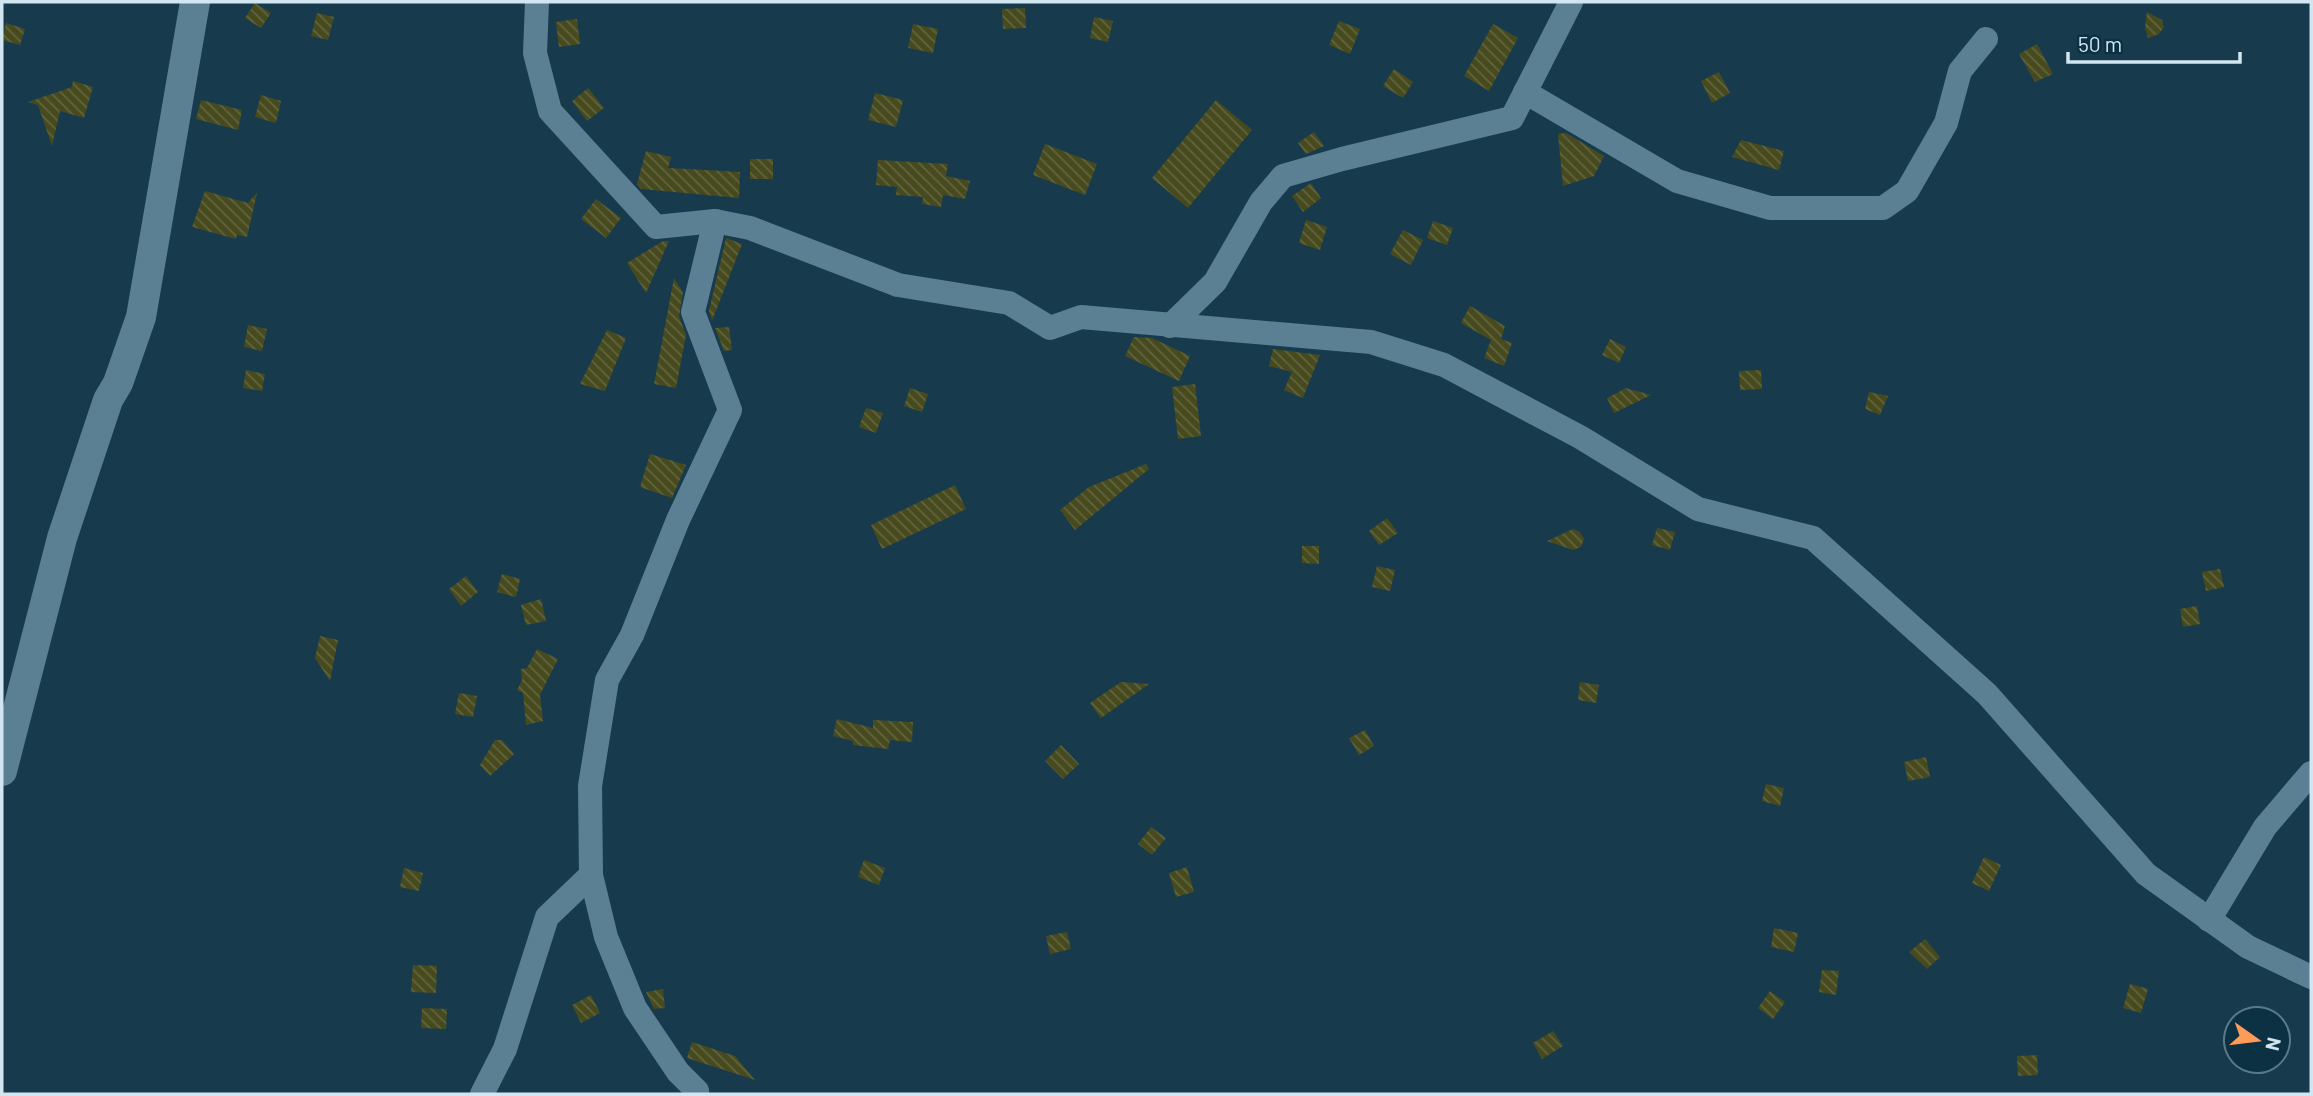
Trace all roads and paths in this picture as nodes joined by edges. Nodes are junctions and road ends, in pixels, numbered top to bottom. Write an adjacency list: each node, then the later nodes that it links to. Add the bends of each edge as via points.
1 (195, 2): 8 (street, via 141,317 62,538)
2 (537, 2): 6 (street, via 535,54 550,111 656,227)
3 (1571, 2): 5 (street)
4 (1986, 39): 5 (street, via 1960,71 1946,123 1907,191 1883,208 1770,208 1677,181)
5 (1524, 92): 7 (street, via 1512,118 1283,176 1261,202 1215,282)
6 (715, 221): 7 (street, via 750,228 898,285 1009,303 1050,328 1081,317); 10 (street, via 693,312 730,410 678,520 632,635 607,680 590,786)
7 (1170, 326): 11 (street, via 1371,342 1444,365 1580,437 1698,509 1813,538 1987,694 2146,874)
8 (2, 771)
9 (2311, 773): 11 (street, via 2266,827)
10 (591, 875): 13 (street, via 547,917 505,1049); 14 (street, via 606,937 635,1008)
11 (2209, 920): 12 (street, via 2248,947)
12 (2311, 977)
13 (482, 1094)
14 (697, 1094)

